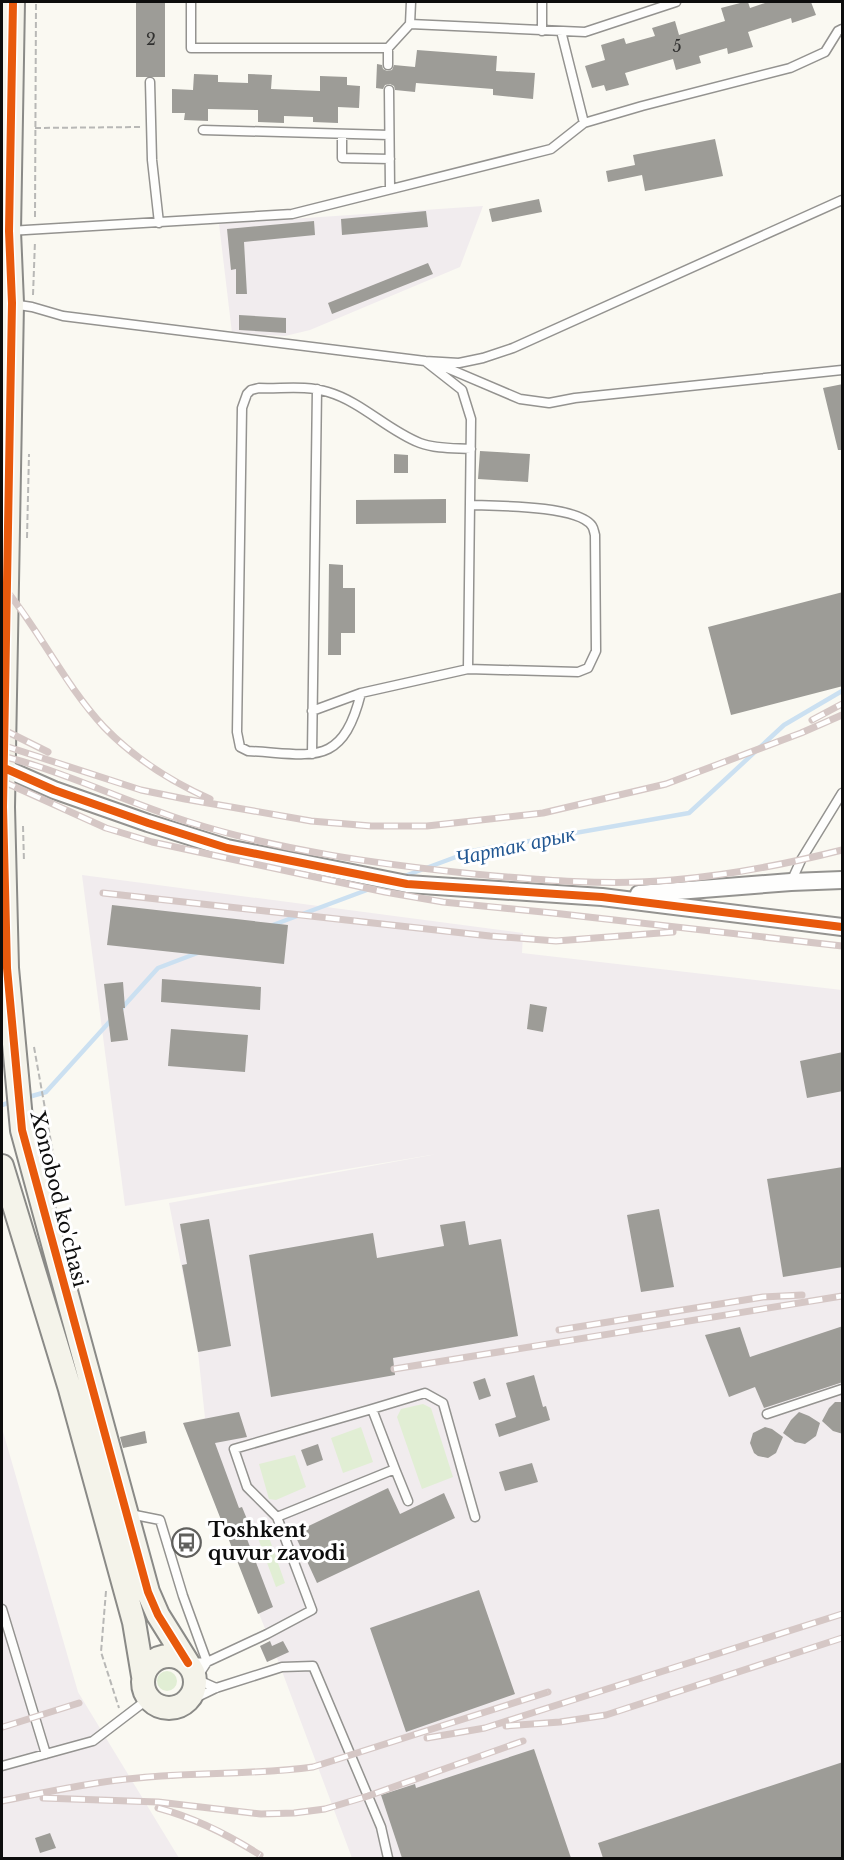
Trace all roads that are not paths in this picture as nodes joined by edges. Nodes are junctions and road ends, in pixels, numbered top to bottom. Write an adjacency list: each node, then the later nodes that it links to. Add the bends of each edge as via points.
1 (13, 2): 22 (street, Xonobod ko'chasi)
2 (191, 2): 10 (lane, via 191,48)
3 (411, 2): 6 (lane)
4 (542, 2): 8 (lane)
5 (676, 2): 9 (lane, via 585,32)
6 (410, 24): 8 (lane); 10 (lane)
7 (843, 29): 14 (lane, via 825,52 790,68)
8 (542, 31): 9 (lane)
9 (561, 31): 14 (lane)
10 (388, 48): 11 (lane)
11 (388, 65)
12 (150, 82): 21 (lane)
13 (389, 90): 17 (lane)
14 (584, 123): 19 (lane, via 551,148)
15 (203, 130): 16 (lane)
16 (342, 134): 17 (lane); 18 (lane, via 342,158)
17 (389, 135): 18 (lane)
18 (390, 159): 19 (lane)
19 (390, 188): 21 (lane, via 292,214)
20 (843, 200): 24 (lane, via 513,348 459,363)
21 (159, 223): 22 (lane)
22 (5, 231): 23 (street, Xonobod ko'chasi)
23 (22, 305): 24 (lane, via 63,316); 33 (street, Xonobod ko'chasi)
24 (425, 361): 25 (lane, via 520,399 549,403); 27 (lane, via 462,390 471,419)
25 (843, 370)
26 (317, 389): 27 (lane, via 348,400 422,443); 31 (lane); 32 (lane, via 251,390 242,408 237,708 240,747 248,751)
27 (471, 449): 28 (lane)
28 (470, 505): 29 (lane); 29 (lane, via 540,508 570,514 592,525 596,651 588,668 578,672)
29 (468, 669): 30 (lane)
30 (361, 693): 31 (lane); 32 (lane, via 346,734 324,753)
31 (312, 711): 32 (lane)
32 (312, 754)
33 (3, 768): 37 (street, via 148,824 227,848 407,884); 39 (street, Xonobod ko'chasi)
34 (843, 793): 36 (lane)
35 (843, 880): 36 (street)
36 (791, 882): 37 (street)
37 (602, 897): 38 (street)
38 (843, 927)
39 (12, 1131): 41 (street, Xonobod ko'chasi)
40 (2, 1166): 41 (street, Xonobod ko'chasi)
41 (80, 1387): 47 (street, Xonobod ko'chasi); 52 (street, Xonobod ko'chasi)
42 (843, 1389): 44 (lane)
43 (372, 1409): 45 (lane); 48 (lane, via 234,1449 247,1487); 49 (lane, via 425,1393 443,1403)
44 (766, 1414)
45 (395, 1469): 46 (lane); 48 (lane)
46 (408, 1501)
47 (131, 1516): 51 (street, Xonobod ko'chasi, via 148,1592); 53 (lane, via 160,1520 183,1596)
48 (277, 1517): 53 (lane, via 312,1610)
49 (475, 1517)
50 (2, 1610): 58 (lane)
51 (159, 1615): 52 (street, via 148,1624); 53 (street, Xonobod ko'chasi)
52 (134, 1622): 54 (street, Xonobod ko'chasi)
53 (197, 1668): 54 (street, via 165,1656 151,1663); 55 (lane); 57 (street, via 196,1687)
54 (143, 1676): 56 (street, Xonobod ko'chasi)
55 (216, 1688): 57 (lane); 60 (lane, via 282,1667 313,1666 381,1827)
56 (148, 1699): 57 (street, via 171,1709); 58 (lane, via 93,1741)
57 (187, 1702)
58 (46, 1754): 59 (lane)
59 (2, 1766)
60 (388, 1858)

